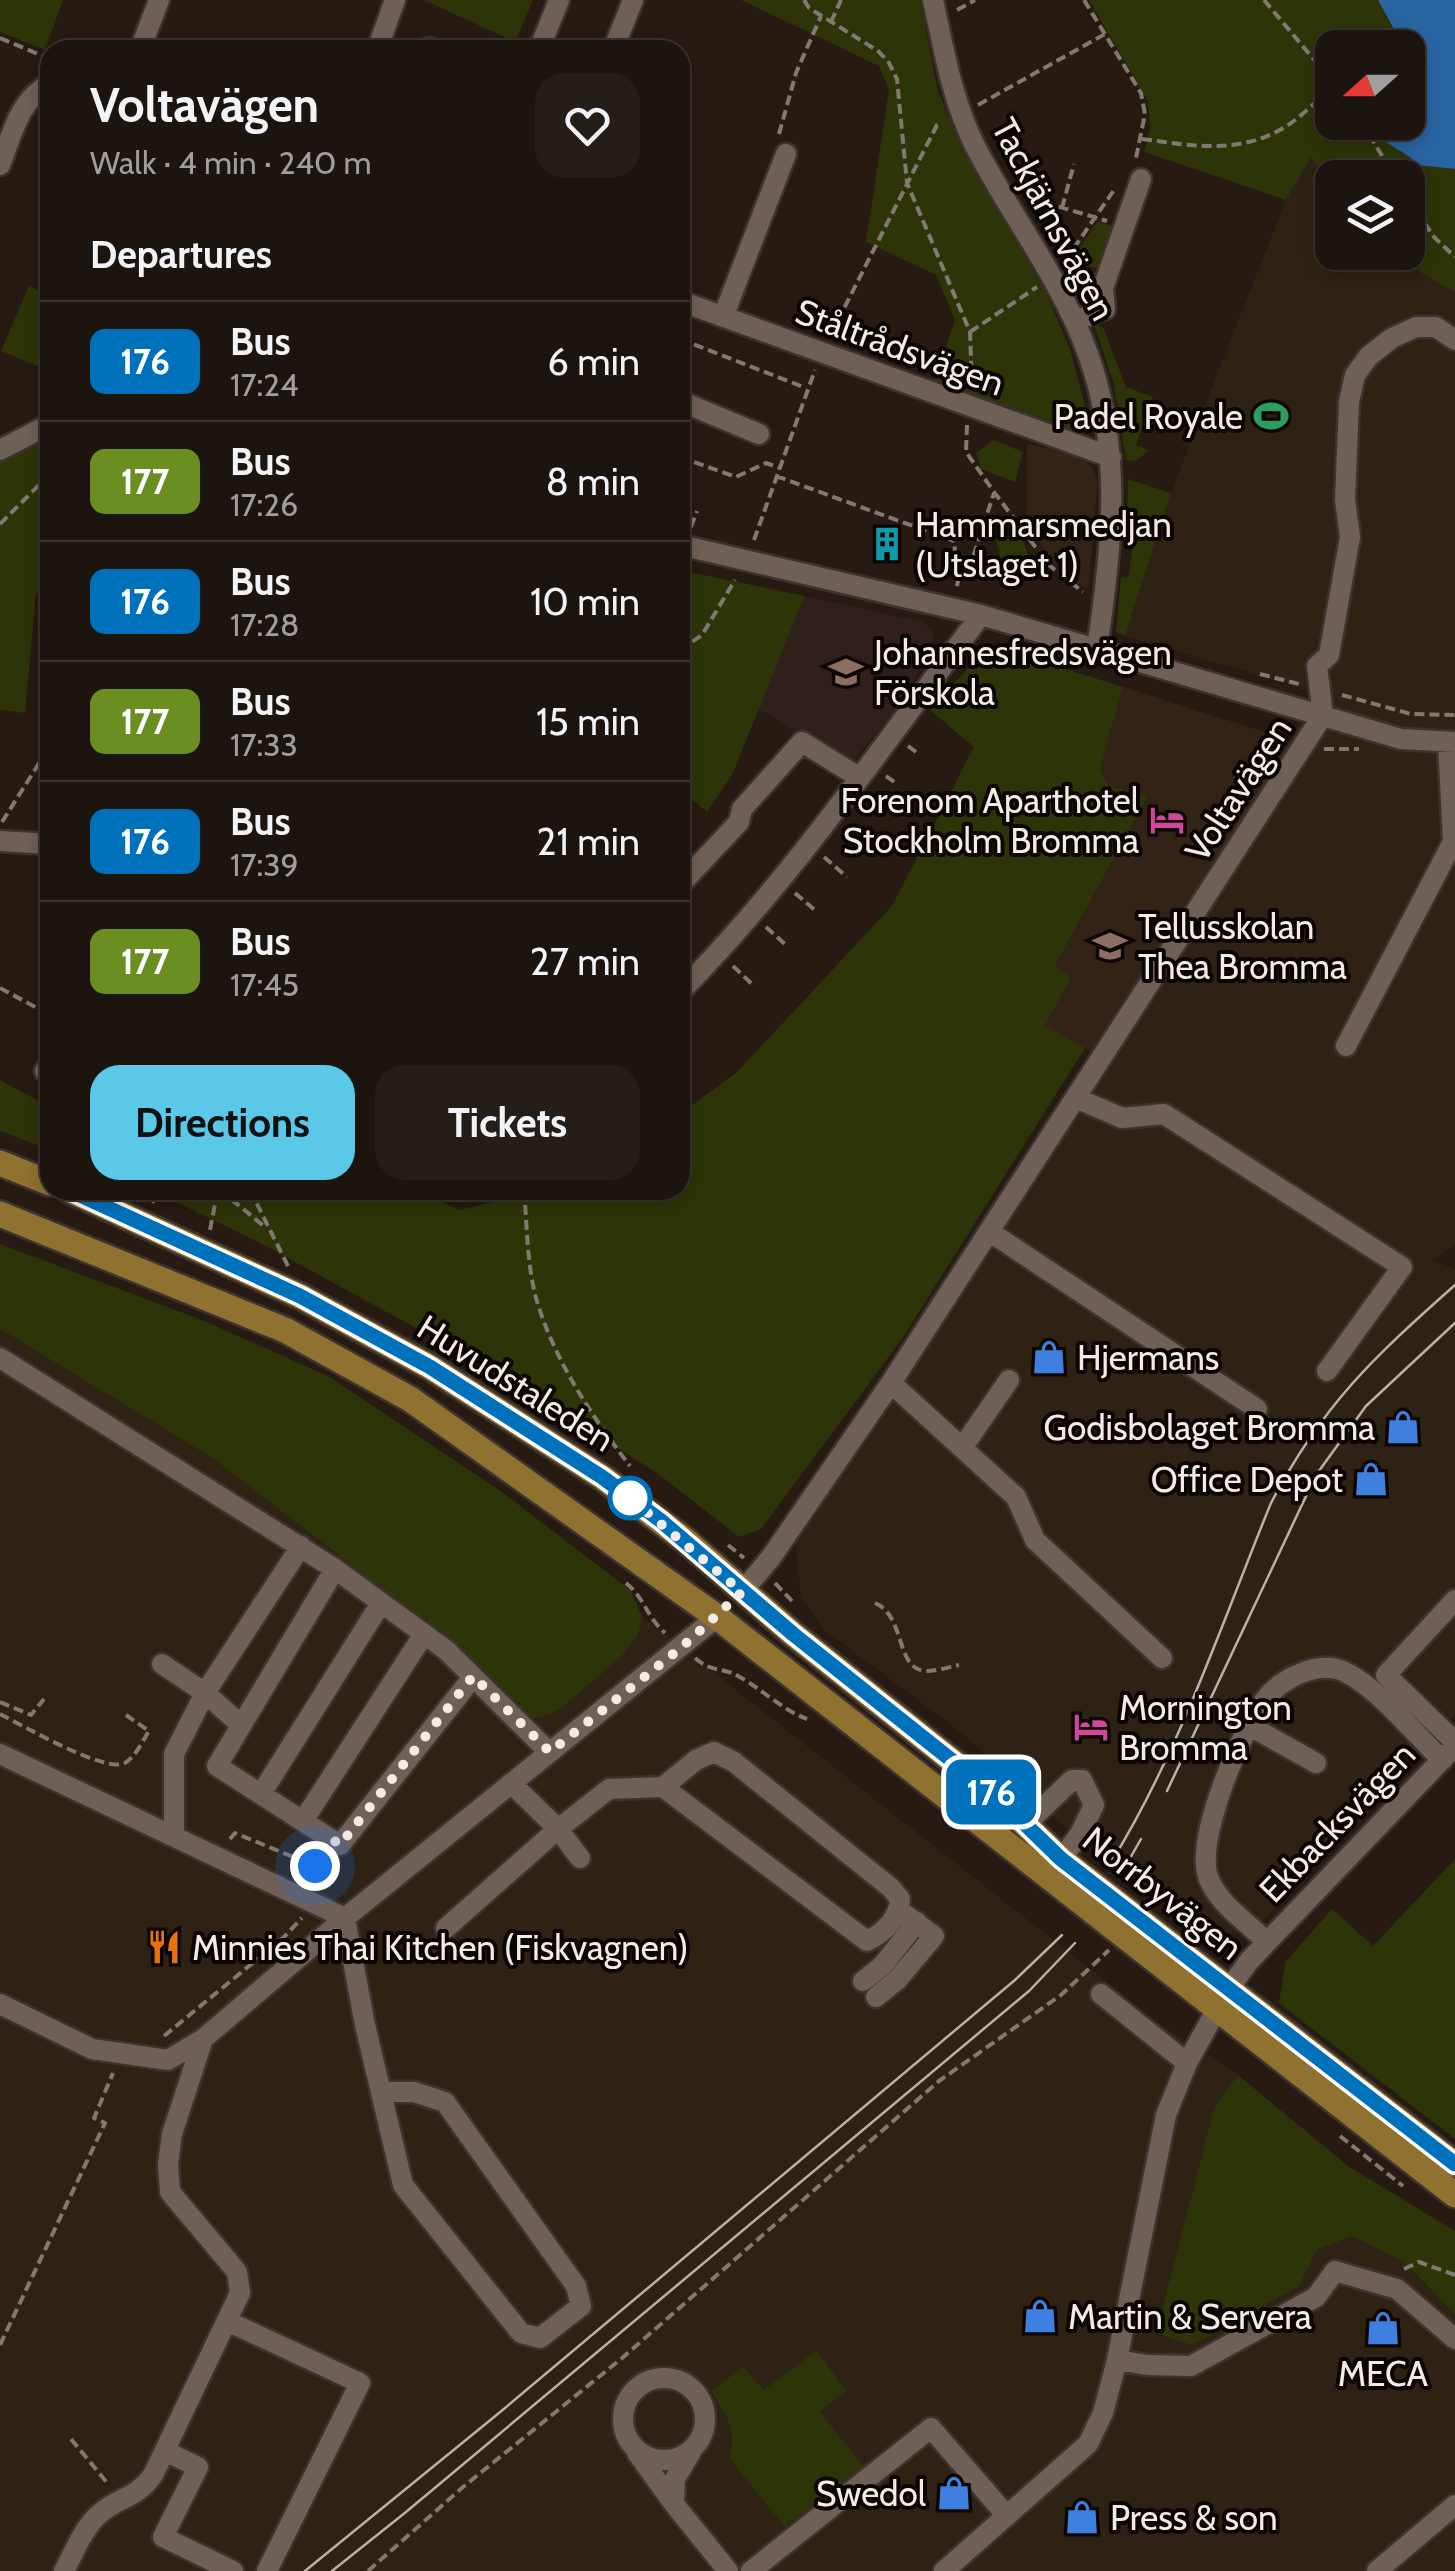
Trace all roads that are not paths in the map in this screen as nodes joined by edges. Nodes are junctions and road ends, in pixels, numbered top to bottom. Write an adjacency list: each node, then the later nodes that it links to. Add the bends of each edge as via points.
1 (159, 0): 6 (street)
2 (395, 0): 7 (street)
3 (559, 0): 8 (street)
4 (633, 0): 9 (street)
5 (940, 8): 16 (street, Tackjärnsvägen, via 952,91 976,146 1058,270)
6 (144, 40)
7 (381, 40)
8 (543, 40)
9 (617, 40)
10 (40, 88): 12 (street, via 23,107)
11 (786, 154): 15 (street)
12 (0, 165)
13 (1138, 171): 16 (street, via 1104,288 1105,310)
14 (690, 305): 15 (street, Ståltrådsvägen)
15 (723, 317): 22 (street, Ståltrådsvägen)
16 (1075, 321): 22 (street, Tackjärnsvägen, via 1100,393)
17 (1455, 340): 26 (street, via 1436,327 1416,327 1369,356 1355,375 1344,500 1350,537 1330,654 1317,666)
18 (690, 405): 20 (street)
19 (40, 429): 21 (street)
20 (758, 434)
21 (0, 450)
22 (1111, 458): 25 (street, Tackjärnsvägen, via 1111,547)
23 (690, 543): 24 (street)
24 (981, 615): 25 (street); 28 (street)
25 (1097, 648): 26 (street)
26 (1323, 716): 27 (street, via 1401,739); 34 (street, Voltavägen)
27 (1452, 742): 33 (street, via 1453,842)
28 (860, 778): 31 (street, via 802,742); 32 (street)
29 (0, 841): 30 (street)
30 (40, 843)
31 (690, 874)
32 (690, 982)
33 (1346, 1046)
34 (1076, 1098): 39 (street, Voltavägen); 41 (street, via 1122,1118 1164,1114 1402,1268)
35 (0, 1163): 36 (main road)
36 (40, 1178)
37 (91, 1200): 48 (main road, Huvudstaleden, via 300,1296 430,1367 602,1477)
38 (0, 1214): 51 (main road, Huvudstaleden, via 348,1362 410,1398)
39 (990, 1232): 43 (street, Voltavägen); 44 (street)
40 (0, 1358): 46 (street)
41 (1326, 1371)
42 (1009, 1380): 45 (street)
43 (890, 1383): 45 (street); 48 (street, Voltavägen)
44 (1257, 1409)
45 (962, 1448): 53 (street, via 1016,1497 1034,1540)
46 (301, 1546): 47 (street); 56 (street)
47 (335, 1569): 50 (street); 57 (street)
48 (742, 1592): 51 (main road); 67 (main road, Norrbyvägen)
49 (1455, 1600): 59 (street, via 1386,1676)
50 (382, 1603): 52 (street); 65 (street)
51 (717, 1617): 60 (street); 78 (main road, Norrbyvägen)
52 (424, 1634): 55 (street); 66 (street)
53 (1162, 1658)
54 (162, 1664): 56 (street)
55 (473, 1676): 60 (street); 66 (street, via 340,1845)
56 (206, 1693): 57 (street); 69 (street, via 174,1754)
57 (241, 1725): 65 (street, via 217,1766)
58 (1250, 1726): 59 (street, via 1264,1700 1288,1678 1344,1670); 62 (street); 75 (street, via 1210,1824 1206,1869 1212,1887)
59 (1451, 1749): 75 (street, Ekbacksvägen)
60 (550, 1752): 63 (street)
61 (0, 1754): 69 (street)
62 (1316, 1762)
63 (510, 1784): 68 (street); 73 (street)
64 (662, 1787): 68 (street, via 609,1789); 72 (street, via 867,1941); 72 (street, via 714,1752 734,1762 891,1888)
65 (261, 1794): 66 (street)
66 (303, 1821)
67 (1026, 1824): 71 (main road, Norrbyvägen); 71 (street, via 1072,1780 1082,1780 1094,1805)
68 (558, 1829): 70 (street); 74 (street)
69 (174, 1837): 73 (street)
70 (580, 1858)
71 (1061, 1859): 78 (main road, Norrbyvägen)
72 (908, 1916): 76 (street, via 934,1936 897,1980)
73 (344, 1918): 80 (street); 82 (street)
74 (446, 1928)
75 (1267, 1942): 78 (street, Ekbacksvägen)
76 (870, 1989)
77 (1101, 1994): 81 (street)
78 (1223, 2000): 81 (street, Ekbacksvägen); 83 (main road, Norrbyvägen); 84 (main road, Norrbyvägen)
79 (0, 2004): 80 (street, via 92,2049 168,2060)
80 (203, 2039): 85 (street, via 172,2134 170,2192 237,2272 240,2293)
81 (1187, 2063): 87 (street, Ekbacksvägen, via 1166,2114)
82 (382, 2092): 82 (street, via 403,2185 522,2333 540,2338 581,2306 576,2286 445,2102 414,2092)
83 (1455, 2164)
84 (1455, 2196)
85 (227, 2321): 90 (street); 96 (street, via 360,2383)
86 (1455, 2339): 87 (street, via 1397,2290 1335,2271 1316,2296 1191,2366)
87 (1117, 2360): 93 (street, Ekbacksvägen, via 1088,2444)
88 (634, 2448): 89 (street, via 652,2460 675,2460); 89 (street, via 622,2416 630,2394 647,2381 668,2378 696,2394 705,2416); 91 (street)
89 (692, 2450): 91 (street, via 675,2479)
90 (165, 2451): 94 (street, via 140,2492 92,2520); 95 (street, via 198,2466 164,2537)
91 (674, 2504): 97 (street)
92 (1455, 2505): 100 (street)
93 (1006, 2516): 98 (street, via 931,2428); 99 (street, Ekbacksvägen)
94 (64, 2571)
95 (233, 2571)
96 (266, 2571)
97 (728, 2571)
98 (751, 2571)
99 (944, 2571)
100 (1377, 2571)

